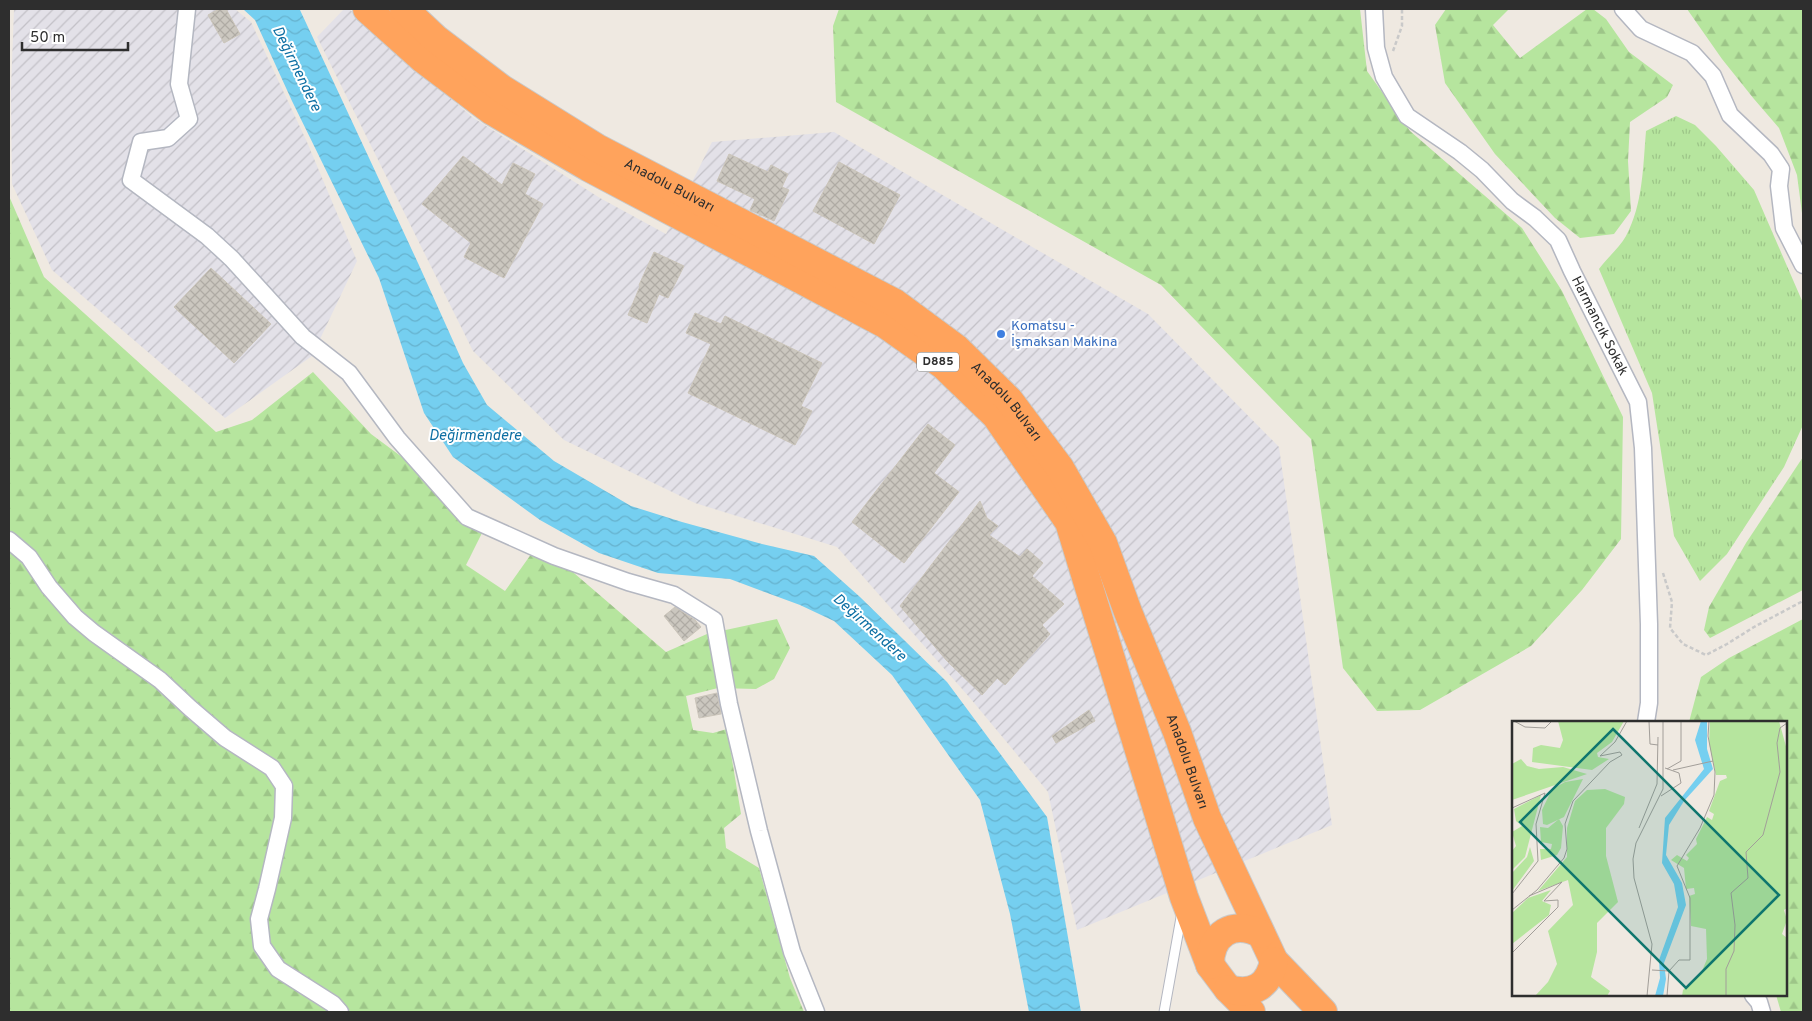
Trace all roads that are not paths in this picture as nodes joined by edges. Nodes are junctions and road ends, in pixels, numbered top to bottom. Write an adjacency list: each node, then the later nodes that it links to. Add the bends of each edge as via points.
1 (187, 9): 16 (street, via 180,84 189,119 168,138 141,142 131,180 208,236 303,337 349,373 397,438 467,517 554,556 674,595 714,620 728,704 759,831 792,952)
2 (367, 9): 9 (highway, Anadolu Bulvarı / D885, via 423,60 492,111 588,167 886,324 943,365 996,416 1069,522)
3 (404, 9): 10 (highway, Anadolu Bulvarı / D885, via 502,89 597,148 895,303 956,348 1009,400 1060,468 1103,543 1207,818)
4 (1374, 9): 8 (street, Harmancık Sokak, via 1376,48 1384,77 1407,116 1482,170 1558,240 1638,402 1643,448 1649,624)
5 (1623, 9): 6 (street, via 1641,29 1692,54 1713,76 1730,115 1771,154 1781,169 1784,228)
6 (1803, 265)
7 (9, 540): 15 (street, via 29,557 74,617 160,680 225,738 272,768 284,786 283,818 259,919 262,946 278,969 333,1004)
8 (1646, 721)
9 (1184, 897): 12 (highway, Anadolu Bulvarı / D885); 17 (lane)
10 (1261, 934): 11 (highway, Anadolu Bulvarı); 12 (highway, via 1240,928 1220,935 1210,954)
11 (1274, 960): 13 (highway, via 1267,980 1258,987 1238,992); 19 (highway, Anadolu Bulvarı)
12 (1210, 965): 13 (highway, Anadolu Bulvarı)
13 (1228, 989): 18 (highway, Anadolu Bulvarı)
14 (1754, 996): 20 (street)
15 (340, 1012)
16 (816, 1012)
17 (1164, 1012)
18 (1251, 1012)
19 (1323, 1012)
20 (1762, 1012)

